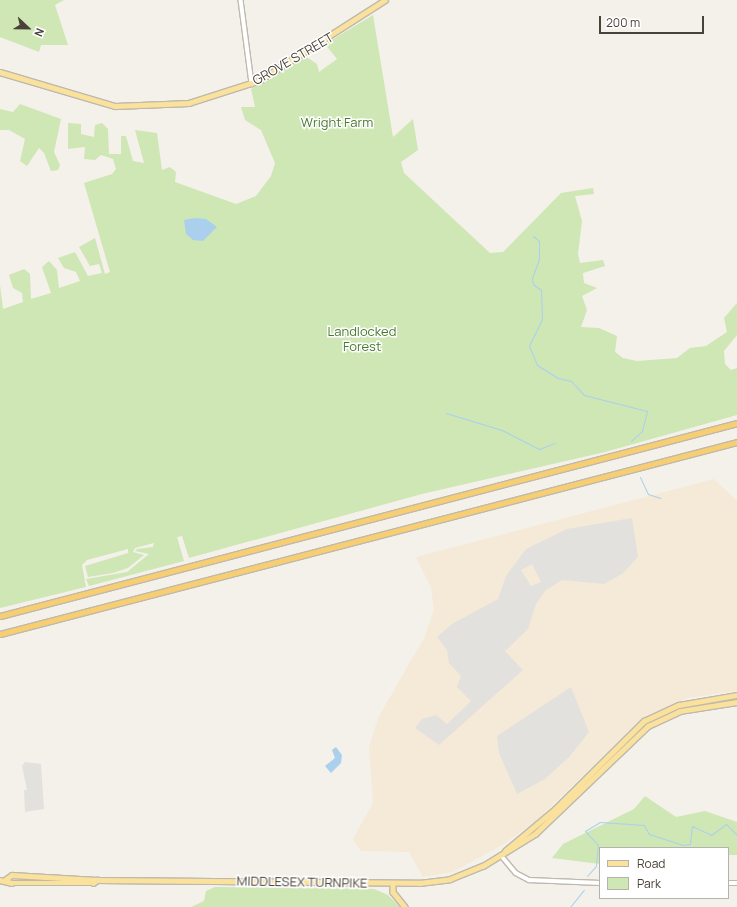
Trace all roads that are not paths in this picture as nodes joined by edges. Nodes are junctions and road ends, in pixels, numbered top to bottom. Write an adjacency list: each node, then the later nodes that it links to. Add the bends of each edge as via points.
1 (241, 0): 4 (street)
2 (385, 0): 4 (main road, GROVE STREET)
3 (0, 72): 4 (main road, GROVE STREET, via 92,101 124,107 189,103)
4 (252, 84)
5 (737, 423): 7 (highway)
6 (737, 442): 8 (highway)
7 (0, 616)
8 (0, 634)
9 (737, 696): 11 (main road, MIDDLESEX TURNPIKE, via 679,705 644,721 555,809)
10 (737, 702): 11 (main road, MIDDLESEX TURNPIKE, via 680,711 648,726 559,813 524,842)
11 (501, 855): 17 (main road, MIDDLESEX TURNPIKE, via 475,871 450,879); 18 (street, via 516,873 529,880)
12 (43, 876): 14 (main road, MIDDLESEX TURNPIKE, via 12,875); 15 (main road, MIDDLESEX TURNPIKE); 16 (main road)
13 (0, 880): 14 (main road, MIDDLESEX TURNPIKE)
14 (6, 880): 16 (main road, MIDDLESEX TURNPIKE, via 12,883)
15 (97, 880): 16 (main road, MIDDLESEX TURNPIKE, via 93,883); 17 (main road, MIDDLESEX TURNPIKE)
16 (42, 883)
17 (393, 883): 19 (main road, via 393,892)
18 (599, 883)
19 (406, 907)

